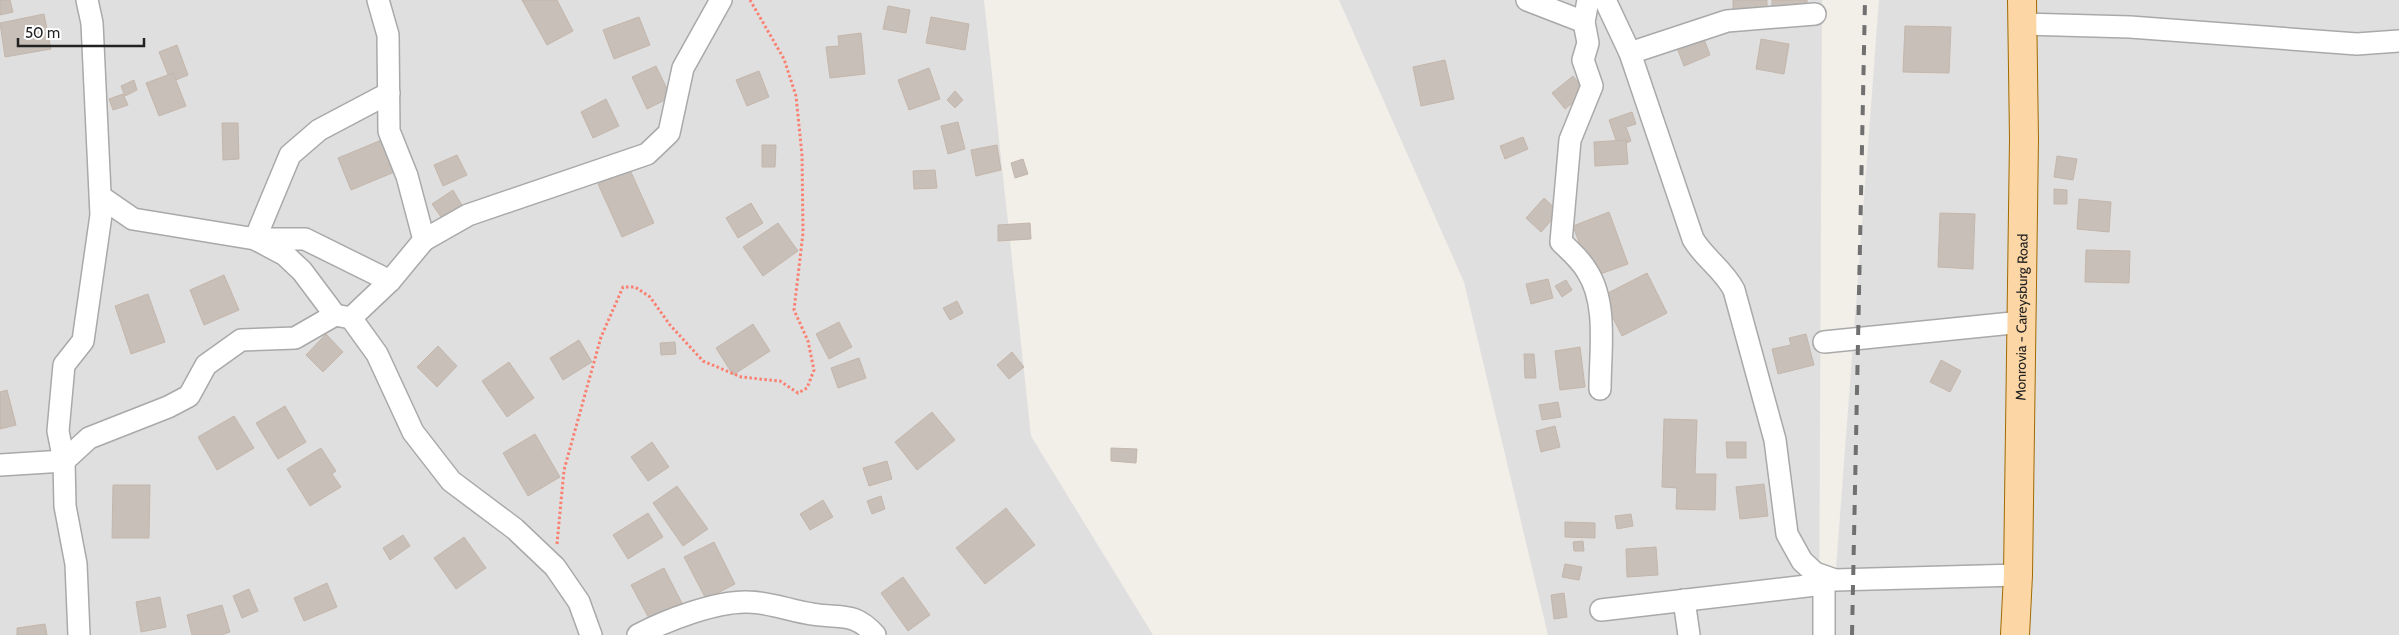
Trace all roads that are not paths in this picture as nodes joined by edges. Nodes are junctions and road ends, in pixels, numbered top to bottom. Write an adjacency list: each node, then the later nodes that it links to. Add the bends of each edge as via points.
1 (87, 0): 13 (street, via 92,23)
2 (378, 0): 12 (street, via 388,35)
3 (721, 0): 15 (street, via 683,68 669,133 647,154 468,215)
4 (1527, 0): 9 (street)
5 (1588, 0): 9 (street)
6 (1605, 0): 11 (street)
7 (2022, 12): 10 (street, via 2130,27 2357,44); 18 (main road, Monrovia - Careysburg Road)
8 (1815, 14): 11 (street, via 1727,21)
9 (1584, 22): 20 (street, via 1588,44 1584,66 1592,86 1570,140 1561,242 1586,269 1596,286 1600,317)
10 (2399, 41)
11 (1630, 52): 24 (street, via 1693,239 1734,290 1774,440 1788,534 1802,561)
12 (389, 93): 14 (street, via 319,130 290,155); 15 (street, via 389,132 407,176)
13 (101, 197): 14 (street, via 134,219); 21 (street, via 83,341 64,365 58,431)
14 (255, 239): 16 (street, via 305,239); 17 (street, via 285,255)
15 (424, 240): 16 (street)
16 (390, 281): 17 (street)
17 (343, 317): 21 (street, via 295,338 241,340 206,365 189,396 89,438); 28 (street, via 377,354 413,432 451,481 515,529 555,566 579,602)
18 (2022, 322): 19 (street); 23 (main road, Monrovia - Careysburg Road)
19 (1824, 342)
20 (1600, 389)
21 (64, 461): 22 (street); 27 (street, via 65,506 76,564)
22 (0, 465)
23 (2018, 575): 24 (street); 33 (main road, Monrovia - Careysburg Road)
24 (1824, 581): 25 (street); 32 (street)
25 (1684, 600): 26 (street); 31 (street)
26 (1601, 610)
27 (79, 635)
28 (591, 635)
29 (638, 635): 30 (street, via 706,608 729,602 750,602 812,614 850,617 864,622)
30 (875, 635)
31 (1689, 635)
32 (1824, 635)
33 (2015, 635)

